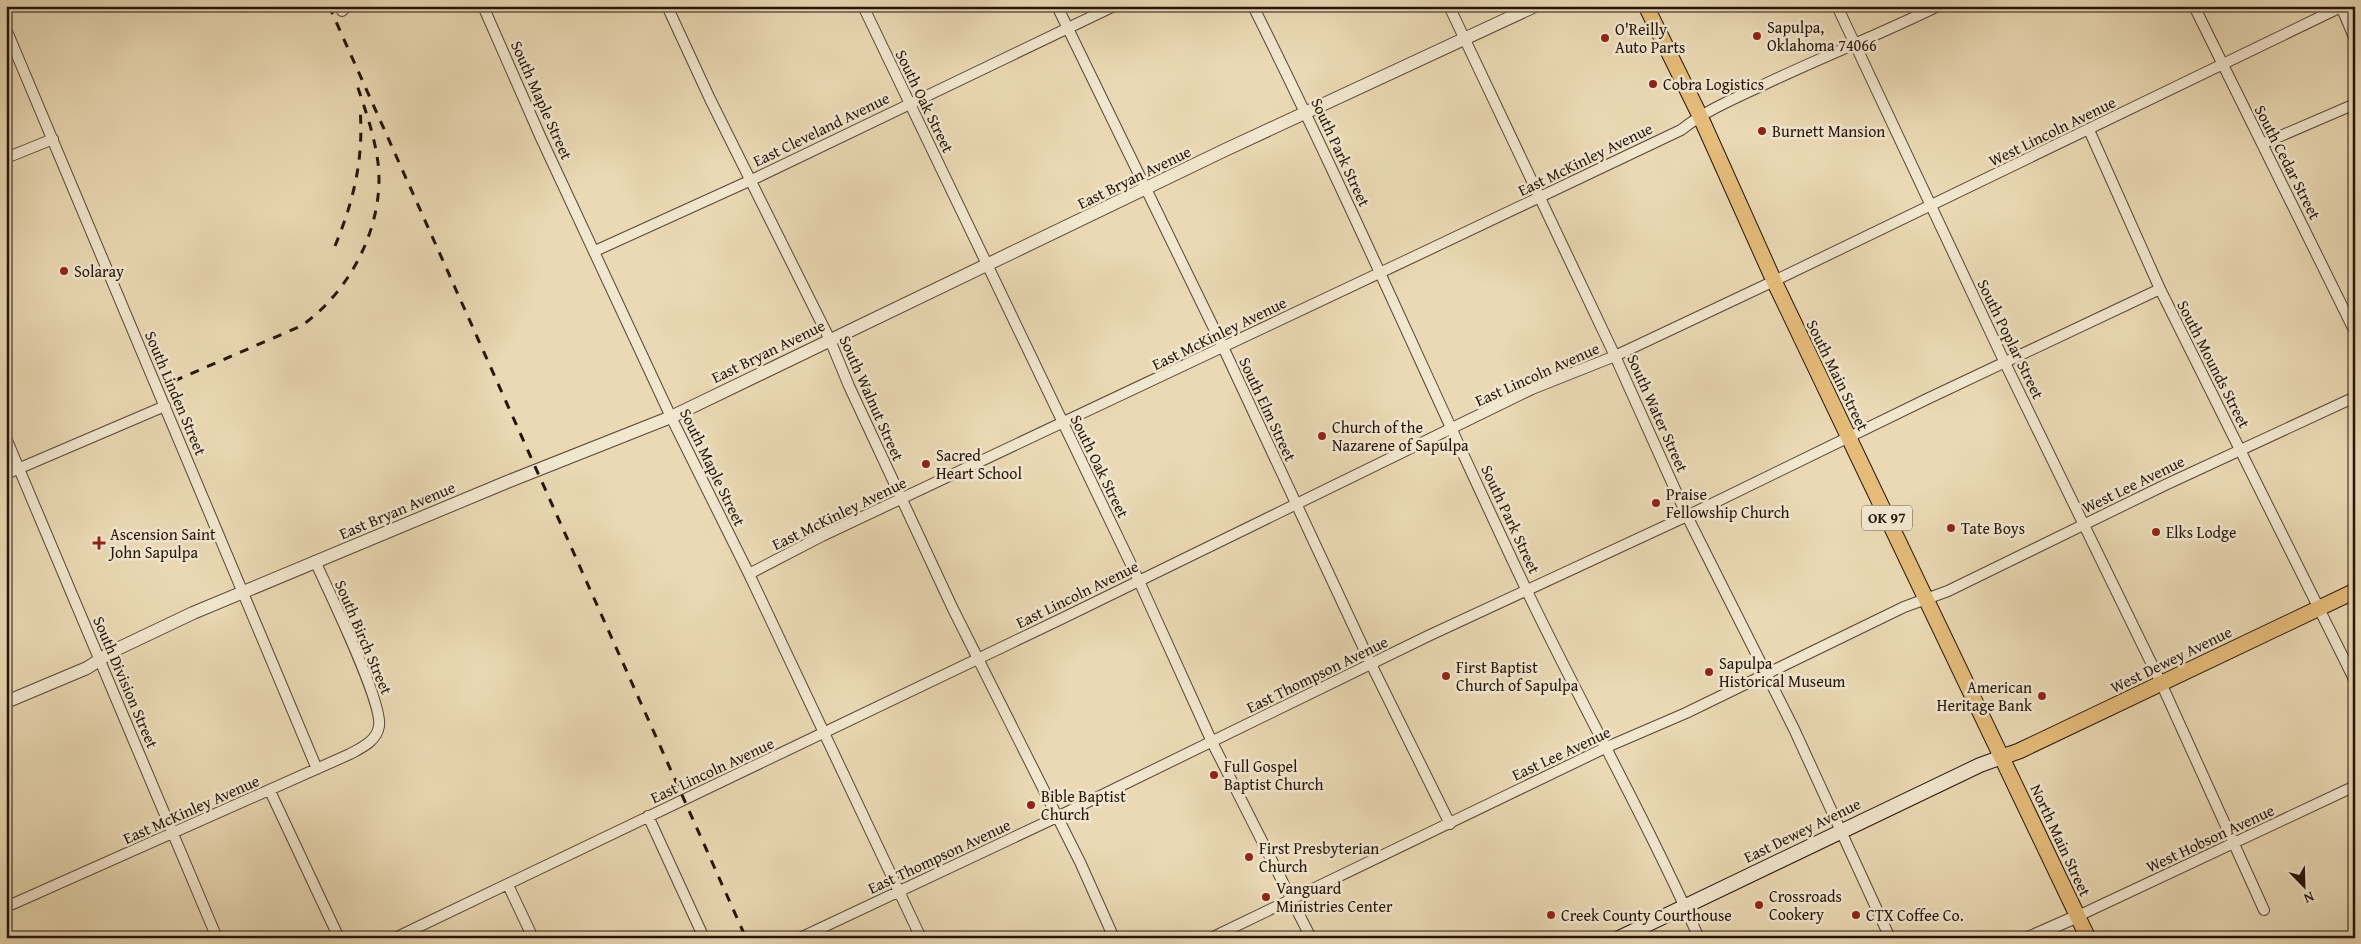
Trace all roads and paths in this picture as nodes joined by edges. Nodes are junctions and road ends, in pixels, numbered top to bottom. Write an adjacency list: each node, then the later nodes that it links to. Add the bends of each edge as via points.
1 (484, 6): 32 (street, South Maple Street)
2 (667, 6): 28 (street, South Walnut Street)
3 (863, 6): 20 (street, South Oak Street)
4 (1057, 6): 14 (street, South Elm Street)
5 (1114, 6): 14 (street, East Cleveland Avenue)
6 (1253, 6): 22 (street, South Park Street)
7 (1449, 6): 17 (street, South Water Street)
8 (1535, 6): 17 (street, East Bryan Avenue)
9 (1646, 6): 23 (main road, South Main Street / OK 97)
10 (1837, 6): 18 (street, South Poplar Street)
11 (1938, 6): 18 (street, East McKinley Avenue)
12 (2194, 6): 19 (street, South Cedar Street)
13 (2342, 6): 16 (street); 19 (street, West Lincoln Avenue)
14 (1067, 28): 20 (street, East Cleveland Avenue); 29 (street, South Elm Street)
15 (6, 29): 25 (street, South Linden Street)
16 (2355, 37)
17 (1465, 39): 22 (street, East Bryan Avenue); 30 (street, South Water Street)
18 (1856, 43): 23 (street, East McKinley Avenue); 31 (street, South Poplar Street)
19 (2222, 64): 24 (street, West Lincoln Avenue); 26 (street, South Cedar Street)
20 (910, 104): 28 (street, East Cleveland Avenue); 33 (street, South Oak Street)
21 (2355, 104): 26 (street)
22 (1306, 113): 29 (street, East Bryan Avenue); 34 (street, South Park Street)
23 (1700, 116): 30 (street, East McKinley Avenue, via 1681,130); 35 (main road, South Main Street / OK 97)
24 (2090, 130): 31 (street, West Lincoln Avenue); 36 (street, South Mounds Street)
25 (53, 139): 27 (street); 43 (street, South Linden Street)
26 (2262, 144): 37 (street, South Cedar Street)
27 (6, 158)
28 (750, 180): 32 (street, East Cleveland Avenue); 38 (street, South Walnut Street)
29 (1147, 190): 33 (street, East Bryan Avenue); 39 (street, South Elm Street)
30 (1540, 198): 34 (street, East McKinley Avenue); 40 (street, South Water Street)
31 (1932, 206): 35 (street, West Lincoln Avenue); 41 (street, South Poplar Street)
32 (595, 251): 44 (street, South Maple Street)
33 (988, 265): 38 (street, East Bryan Avenue); 45 (street, South Oak Street)
34 (1380, 272): 39 (street, East McKinley Avenue); 46 (street, South Park Street)
35 (1774, 281): 40 (street, East Lincoln Avenue); 48 (main road, South Main Street / OK 97)
36 (2160, 290): 41 (street, East Thompson Avenue); 49 (street, South Mounds Street)
37 (2355, 332)
38 (830, 340): 44 (street, East Bryan Avenue); 52 (street, South Walnut Street)
39 (1223, 347): 45 (street, East McKinley Avenue); 53 (street, South Elm Street)
40 (1616, 356): 46 (street, East Lincoln Avenue, via 1532,389); 54 (street, South Water Street)
41 (2005, 363): 48 (street, East Thompson Avenue); 55 (street, South Poplar Street)
42 (2355, 397): 49 (street, West Lee Avenue)
43 (165, 406): 50 (street); 61 (street, South Linden Street)
44 (671, 416): 56 (street, East Bryan Avenue); 57 (street, South Maple Street)
45 (1063, 423): 52 (street, East McKinley Avenue); 58 (street, South Oak Street)
46 (1453, 428): 53 (street, East Lincoln Avenue); 59 (street, South Park Street)
47 (6, 438): 50 (street, South Division Street)
48 (1848, 438): 54 (street, East Thompson Avenue); 62 (main road, South Main Street / OK 97)
49 (2241, 450): 55 (street, West Lee Avenue); 63 (street, South Mounds Street)
50 (19, 468): 51 (street); 65 (street, South Division Street)
51 (6, 474)
52 (902, 499): 57 (street, East McKinley Avenue); 64 (street, South Walnut Street)
53 (1295, 504): 58 (street, East Lincoln Avenue); 66 (street, South Elm Street)
54 (1687, 516): 59 (street, East Thompson Avenue); 67 (street, South Water Street)
55 (2085, 524): 62 (street, West Lee Avenue); 69 (street, South Poplar Street)
56 (316, 561): 61 (street, East Bryan Avenue); 71 (street, South Birch Street, via 376,701)
57 (749, 574): 72 (street, South Maple Street)
58 (1139, 581): 64 (street, East Lincoln Avenue); 73 (street, South Oak Street)
59 (1527, 590): 66 (street, East Thompson Avenue); 74 (street, South Park Street)
60 (2355, 591): 63 (main road, West Dewey Avenue)
61 (243, 592): 65 (street, East Bryan Avenue, via 172,622); 76 (street, South Linden Street)
62 (1926, 599): 67 (street, East Lee Avenue); 75 (main road, South Main Street / OK 97)
63 (2319, 608): 68 (street, South Mounds Street); 69 (main road, West Dewey Avenue)
64 (978, 658): 72 (street, East Lincoln Avenue); 80 (street, South Walnut Street)
65 (99, 659): 70 (street, East Bryan Avenue, via 87,668); 83 (street, South Division Street)
66 (1371, 664): 73 (street, East Thompson Avenue); 81 (street, South Elm Street)
67 (1767, 674): 74 (street, East Lee Avenue); 82 (street, South Water Street)
68 (2355, 681)
69 (2162, 683): 75 (main road, West Dewey Avenue); 84 (street, South Poplar Street)
70 (6, 702)
71 (379, 726): 76 (street, East McKinley Avenue, via 366,745)
72 (824, 733): 79 (street, East Lincoln Avenue); 86 (street, South Maple Street)
73 (1212, 742): 80 (street, East Thompson Avenue); 87 (street, South Oak Street)
74 (1607, 747): 81 (street, East Lee Avenue); 88 (street, South Park Street)
75 (2002, 756): 82 (main road, East Dewey Avenue); 91 (main road, North Main Street / OK 97)
76 (317, 769): 78 (street, East McKinley Avenue)
77 (2355, 786): 84 (street, West Hobson Avenue)
78 (270, 791): 83 (street, East McKinley Avenue); 93 (street)
79 (648, 816): 85 (street, East Lincoln Avenue); 96 (street)
80 (1057, 817): 86 (street, East Thompson Avenue); 99 (street, South Walnut Street)
81 (1450, 824): 87 (street, East Lee Avenue)
82 (1842, 831): 88 (main road, East Dewey Avenue); 104 (street, South Water Street)
83 (174, 834): 89 (street, East McKinley Avenue); 92 (street, South Division Street)
84 (2236, 843): 90 (street, South Poplar Street); 91 (street, West Hobson Avenue)
85 (508, 885): 94 (street, East Lincoln Avenue); 95 (street)
86 (898, 892): 97 (street, East Thompson Avenue); 98 (street, South Maple Street)
87 (1292, 899): 100 (street, East Lee Avenue); 101 (street, South Oak Street)
88 (1684, 906): 102 (main road, East Dewey Avenue); 103 (street, South Park Street)
89 (6, 907)
90 (2264, 910)
91 (2078, 916): 105 (street); 106 (main road, North Main Street / OK 97)
92 (217, 938)
93 (339, 938)
94 (394, 938)
95 (533, 938)
96 (704, 938)
97 (800, 938)
98 (920, 938)
99 (1114, 938)
100 (1211, 938)
101 (1311, 938)
102 (1619, 938)
103 (1699, 938)
104 (1890, 938)
105 (2028, 938)
106 (2088, 938)

